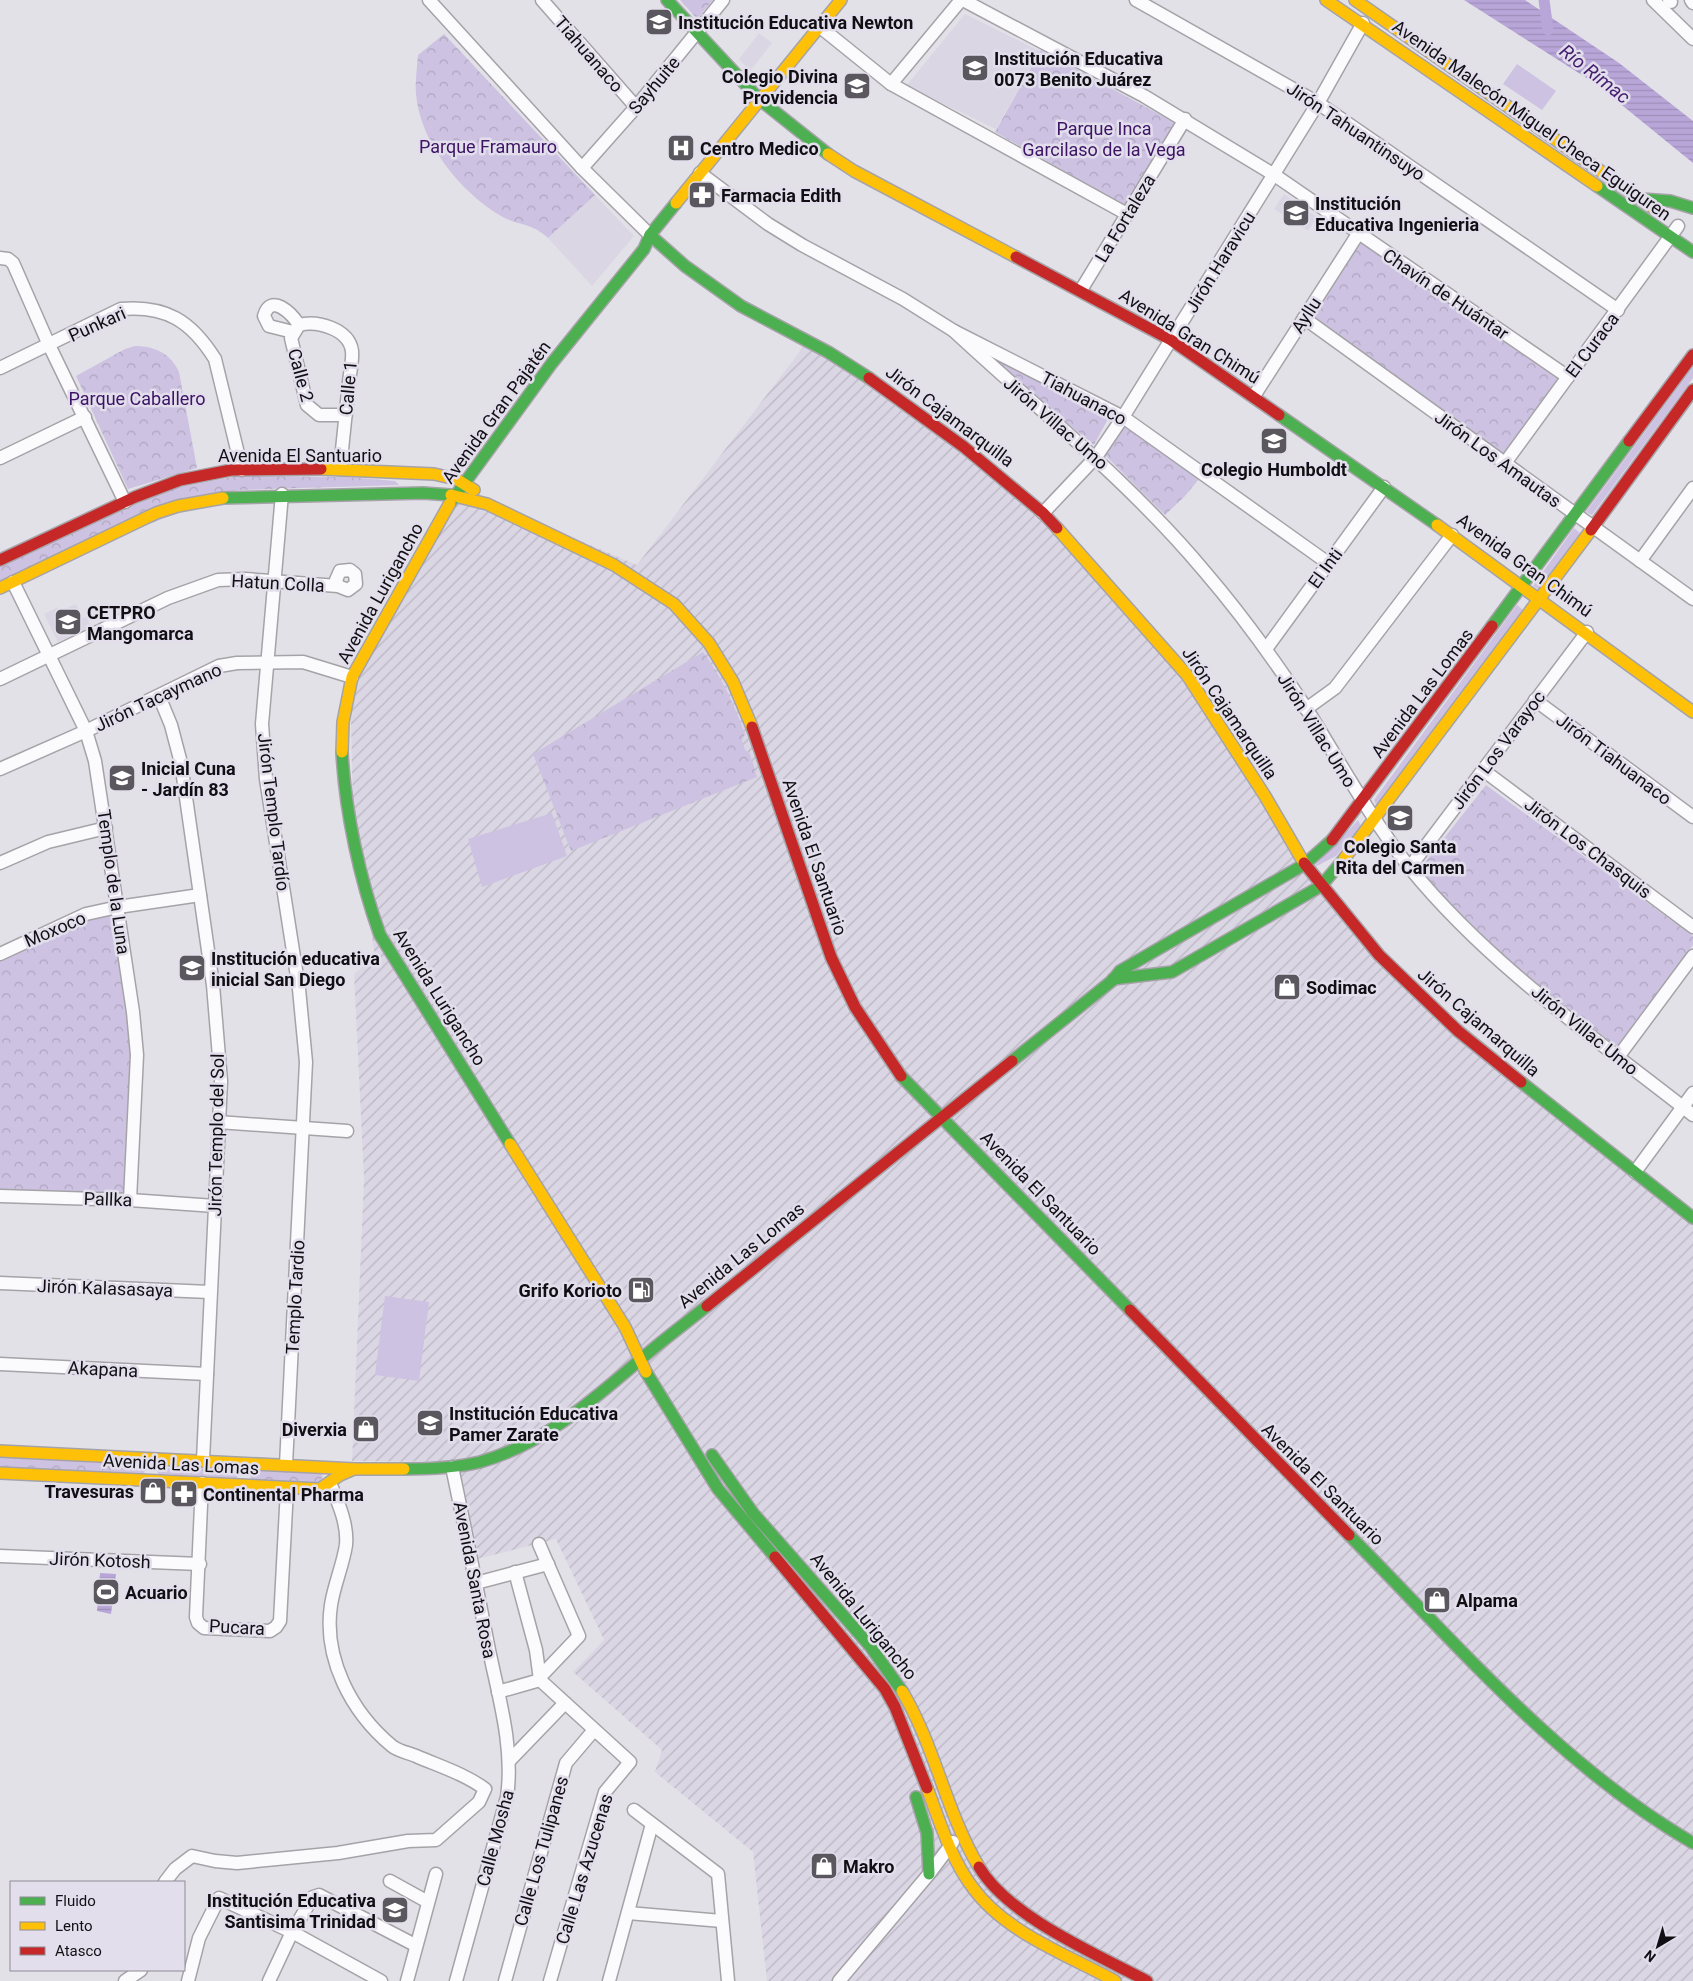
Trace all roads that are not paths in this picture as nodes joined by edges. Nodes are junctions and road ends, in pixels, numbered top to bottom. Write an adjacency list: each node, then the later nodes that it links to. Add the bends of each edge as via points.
1 (429, 0): 21 (street)
2 (542, 0): 19 (street, Tiahuanaco)
3 (667, 0): 14 (street, Avenida Gran Chimú)
4 (723, 0): 14 (street, Sayhuite)
5 (840, 0): 13 (street, Avenida Gran Pajatén)
6 (962, 0): 16 (street); 20 (street, Chavín de Huántar)
7 (1136, 0): 18 (street, Jirón Tahuantinsuyo)
8 (1326, 0): 12 (street, Avenida Malecón Miguel Checa Eguiguren)
9 (1354, 0): 24 (street, Avenida Malecón Miguel Checa Eguiguren)
10 (1654, 0): 11 (street)
11 (1670, 3): 15 (street)
12 (1363, 24): 18 (street, Jirón Haravicu); 27 (street, Avenida Malecón Miguel Checa Eguiguren)
13 (819, 26): 16 (street); 17 (street, Avenida Gran Pajatén)
14 (697, 32): 17 (street, Avenida Gran Chimú); 19 (street, Sayhuite)
15 (1693, 39)
16 (891, 84): 26 (street)
17 (759, 98): 22 (street, Avenida Gran Pajatén); 32 (street, Avenida Gran Chimú, via 797,132 854,171)
18 (1318, 103): 23 (street, Jirón Haravicu); 33 (street, Jirón Tahuantinsuyo)
19 (636, 107): 21 (street, Sayhuite)
20 (1185, 119): 23 (street, Chavín de Huántar); 26 (street, La Fortaleza)
21 (582, 168): 29 (street)
22 (700, 173): 29 (street, Avenida Gran Pajatén); 36 (street, Tiahuanaco, via 776,229)
23 (1273, 174): 28 (street, Chavín de Huántar); 37 (street, Jirón Haravicu)
24 (1640, 199): 25 (street, via 1670,201); 27 (street, Avenida Malecón Miguel Checa Eguiguren)
25 (1693, 208)
26 (1127, 214): 32 (street, La Fortaleza)
27 (1674, 226): 30 (street, Avenida Malecón Miguel Checa Eguiguren); 33 (street, El Curaca)
28 (1358, 234): 34 (street, Ayllu); 41 (street, Chavín de Huántar)
29 (650, 235): 52 (street, Avenida Gran Pajatén, via 644,249); 61 (street, Jirón Cajamarquilla, via 684,266 741,306 828,352 874,381 964,447)
30 (1693, 252)
31 (1, 257): 38 (street, via 8,258 13,264)
32 (1081, 290): 37 (street, Avenida Gran Chimú)
33 (1618, 310): 41 (street, El Curaca)
34 (1304, 318): 43 (street, Ayllu); 49 (street, Jirón Los Amautas)
35 (296, 329): 44 (street, Calle 2, via 292,346 307,406 320,415); 44 (street, Calle 1, via 314,324 333,328 347,340 352,350)
36 (954, 330): 46 (street, Tiahuanaco); 47 (street, Jirón Villac Umo)
37 (1171, 340): 43 (street, Avenida Gran Chimú); 46 (street, Jirón Haravicu)
38 (49, 346): 40 (street, Punkari); 45 (street); 51 (street, Punkari, via 121,309 141,307 175,316 190,327 215,358)
39 (1693, 355): 63 (street, Avenida Las Lomas)
40 (0, 368)
41 (1568, 378): 49 (street, El Curaca)
42 (1693, 390): 64 (street, Avenida Las Lomas)
43 (1254, 396): 54 (street, Avenida Gran Chimú)
44 (346, 415): 50 (street, Calle 1)
45 (85, 416): 48 (street); 58 (street)
46 (1123, 417): 47 (street, Jirón Haravicu); 69 (street, Tiahuanaco)
47 (1096, 457): 61 (street, Jirón Haravicu); 78 (street, Jirón Villac Umo, via 1171,533)
48 (0, 458)
49 (1505, 463): 63 (street, Jirón Los Amautas)
50 (340, 469): 51 (street, Avenida El Santuario); 52 (street, Avenida El Santuario, via 448,476)
51 (242, 470): 53 (street, Avenida El Santuario)
52 (463, 480): 57 (street, Avenida Gran Pajatén); 59 (street, Avenida El Santuario)
53 (229, 483): 56 (street, Avenida El Santuario); 58 (street, Avenida El Santuario, via 187,479); 66 (street, Avenida El Santuario)
54 (1384, 487): 65 (street, Avenida Gran Chimú); 69 (street, El Inti)
55 (1693, 488): 68 (street)
56 (282, 494): 57 (street, Avenida El Santuario); 71 (street, Jirón Templo Tardío)
57 (453, 495): 59 (street, Avenida El Santuario); 60 (street, Avenida Gran Pajatén)
58 (124, 502): 62 (street, Avenida El Santuario)
59 (487, 504): 110 (street, Avenida El Santuario, via 614,565 640,581 674,604 709,643 733,682 756,737 819,925 855,1007 898,1072)
60 (448, 506): 81 (street, Avenida Lurigancho)
61 (1043, 513): 95 (street, Jirón Cajamarquilla, via 1187,676 1266,796)
62 (98, 514): 66 (street); 67 (street, Avenida El Santuario)
63 (1575, 514): 64 (street, Jirón Los Amautas); 73 (street, Avenida Las Lomas)
64 (1593, 527): 68 (street, Jirón Los Amautas); 75 (street, Avenida Las Lomas)
65 (1452, 534): 73 (street, Avenida Gran Chimú); 85 (street, via 1335,688)
66 (109, 535): 70 (street, Avenida El Santuario)
67 (0, 560)
68 (1640, 561): 76 (street, Jirón Los Amautas)
69 (1328, 563): 78 (street, El Inti)
70 (13, 582): 74 (street, Avenida El Santuario); 79 (street, Templo de la Luna)
71 (275, 582): 72 (street, Hatun Colla); 79 (street, Hatun Colla, via 218,580 196,587); 80 (street, Jirón Templo Tardío)
72 (338, 586)
73 (1522, 587): 75 (street, Avenida Gran Chimú); 90 (street, Avenida Las Lomas)
74 (0, 588)
75 (1541, 599): 77 (street, Avenida Gran Chimú); 92 (street, Avenida Las Lomas)
76 (1693, 599)
77 (1587, 632): 84 (street, Jirón Los Varayoc); 86 (street, Avenida Gran Chimú)
78 (1266, 649): 85 (street, Jirón Villac Umo)
79 (48, 656): 82 (street, Hatun Colla); 87 (street, Templo de la Luna)
80 (267, 663): 81 (street, Jirón Tacaymano, via 303,662); 83 (street, Jirón Tacaymano, via 219,666); 112 (street, Jirón Templo Tardío, via 262,724 304,1025)
81 (352, 677): 121 (street, Avenida Lurigancho, via 344,704 341,742 344,788 375,924 395,962)
82 (0, 679)
83 (159, 696): 87 (street, Jirón Tacaymano); 99 (street, Jirón Templo del Sol, via 177,745)
84 (1535, 700): 89 (street, Jirón Los Varayoc); 91 (street, Jirón Tiahuanaco)
85 (1306, 709): 90 (street, Jirón Villac Umo)
86 (1693, 712)
87 (86, 731): 88 (street, Jirón Tacaymano); 93 (street, Templo de la Luna, via 95,761)
88 (0, 769)
89 (1483, 770): 96 (street, Jirón Los Varayoc); 102 (street, Jirón Los Chasquis)
90 (1362, 802): 92 (street, Jirón Villac Umo); 95 (street, Avenida Las Lomas, via 1327,846)
91 (1693, 817)
92 (1375, 820): 96 (street, Jirón Villac Umo); 97 (street, Avenida Las Lomas)
93 (106, 828): 94 (street, via 48,842); 100 (street, Templo de la Luna)
94 (0, 863)
95 (1306, 864): 97 (street, Jirón Cajamarquilla); 98 (street, Avenida Las Lomas)
96 (1410, 867): 106 (street, Jirón Villac Umo, via 1484,948)
97 (1321, 886): 101 (street, Avenida Las Lomas); 114 (street, Jirón Cajamarquilla, via 1379,955 1438,1015)
98 (1267, 887): 101 (street, via 1278,895); 105 (street, Avenida Las Lomas, via 1144,956 1120,971)
99 (200, 895): 100 (street, Moxoco); 111 (street, Jirón Templo del Sol, via 213,985 221,1081)
100 (118, 907): 103 (street, Moxoco, via 86,914); 116 (street, Templo de la Luna, via 137,1055)
101 (1280, 908): 105 (street, Avenida Las Lomas, via 1172,972)
102 (1693, 927)
103 (0, 954)
104 (1693, 956): 106 (street)
105 (1113, 980): 110 (street, Avenida Las Lomas)
106 (1618, 1056): 108 (street, Jirón Villac Umo)
107 (1693, 1093): 108 (street)
108 (1683, 1107): 109 (street, Jirón Villac Umo); 114 (street)
109 (1693, 1115)
110 (942, 1116): 121 (street, Avenida Las Lomas); 156 (street, Avenida El Santuario, via 1524,1712 1575,1760)
111 (218, 1122): 112 (street); 117 (street, Jirón Templo del Sol)
112 (304, 1128): 113 (street); 130 (street, Templo Tardio)
113 (347, 1131)
114 (1635, 1172): 118 (street, Jirón Cajamarquilla)
115 (0, 1196): 116 (street, Pallka)
116 (130, 1200): 117 (street, Pallka)
117 (215, 1206): 120 (street, Jirón Templo del Sol)
118 (1693, 1218)
119 (0, 1283): 120 (street, Jirón Kalasasaya)
120 (210, 1292): 124 (street, Jirón Templo del Sol)
121 (643, 1357): 123 (street, Avenida Lurigancho); 131 (street, Avenida Las Lomas, via 566,1422 500,1455); 146 (street, Avenida Lurigancho, via 718,1489)
122 (0, 1364): 124 (street, Akapana)
123 (656, 1365)
124 (207, 1374): 128 (street, Jirón Templo del Sol)
125 (704, 1441): 145 (street, Avenida Lurigancho, via 748,1506)
126 (0, 1451): 127 (street, Avenida Las Lomas)
127 (151, 1457): 128 (street, Avenida Las Lomas); 134 (street)
128 (203, 1460): 129 (street, Avenida Las Lomas)
129 (246, 1463): 130 (street, Avenida Las Lomas); 137 (street)
130 (286, 1465): 132 (street, Avenida Las Lomas)
131 (452, 1466): 132 (street, Avenida Las Lomas); 144 (street, Avenida Santa Rosa)
132 (355, 1469): 136 (street, Avenida Las Lomas)
133 (0, 1473): 134 (street, Avenida Las Lomas)
134 (151, 1479): 135 (street, Avenida Las Lomas)
135 (202, 1483): 137 (street, Avenida Las Lomas); 141 (street)
136 (330, 1483): 138 (street, Avenida Las Lomas, via 320,1489); 160 (street, via 343,1517 346,1545 336,1580 330,1626 340,1678 371,1726 394,1747 472,1779 485,1789 479,1802 436,1840 237,1863 192,1856)
137 (245, 1485): 138 (street, Avenida Las Lomas)
138 (287, 1489): 141 (street, Pucara, via 280,1621 276,1627 270,1631 204,1628 196,1617)
139 (539, 1544): 142 (street)
140 (0, 1556): 141 (street, Jirón Kotosh)
141 (200, 1564)
142 (548, 1564): 143 (street); 147 (street, via 579,1636)
143 (515, 1572): 144 (street); 147 (street)
144 (476, 1583): 148 (street, Avenida Santa Rosa)
145 (823, 1591): 146 (street); 155 (street, Avenida Lurigancho, via 900,1686 918,1723)
146 (811, 1601): 151 (street, Avenida Lurigancho, via 885,1690)
147 (540, 1679): 148 (street); 149 (street)
148 (498, 1692): 152 (street, Calle Mosha)
149 (565, 1703): 150 (street); 152 (street)
150 (594, 1730): 177 (street, Calle Los Tulipanes, via 566,1763); 178 (street, Calle Las Azucenas, via 630,1762 605,1792)
151 (909, 1743): 157 (street, Avenida Lurigancho); 159 (street, via 911,1783 927,1833)
152 (510, 1760): 176 (street, Calle Mosha, via 507,1797)
153 (634, 1810): 154 (street)
154 (652, 1824): 163 (street); 164 (street, via 718,1874)
155 (959, 1831): 157 (street); 182 (street, Avenida Lurigancho, via 979,1868 1012,1906)
156 (1693, 1843)
157 (950, 1847): 159 (street); 170 (street, Avenida Lurigancho, via 973,1888 1004,1919)
158 (436, 1874): 162 (street)
159 (929, 1874): 181 (street)
160 (165, 1881)
161 (390, 1882): 162 (street)
162 (428, 1902): 166 (street)
163 (628, 1913): 164 (street); 179 (street)
164 (722, 1921): 180 (street)
165 (292, 1932): 166 (street, via 313,1897 320,1895); 167 (street, via 219,1898); 169 (street); 173 (street)
166 (415, 1945): 175 (street)
167 (189, 1956): 172 (street)
168 (140, 1971): 171 (street)
169 (362, 1976): 174 (street)
170 (1111, 1980)
171 (125, 1981)
172 (188, 1981)
173 (269, 1981)
174 (381, 1981)
175 (407, 1981)
176 (456, 1981)
177 (505, 1981)
178 (550, 1981)
179 (609, 1981)
180 (728, 1981)
181 (839, 1981)
182 (1146, 1981)

